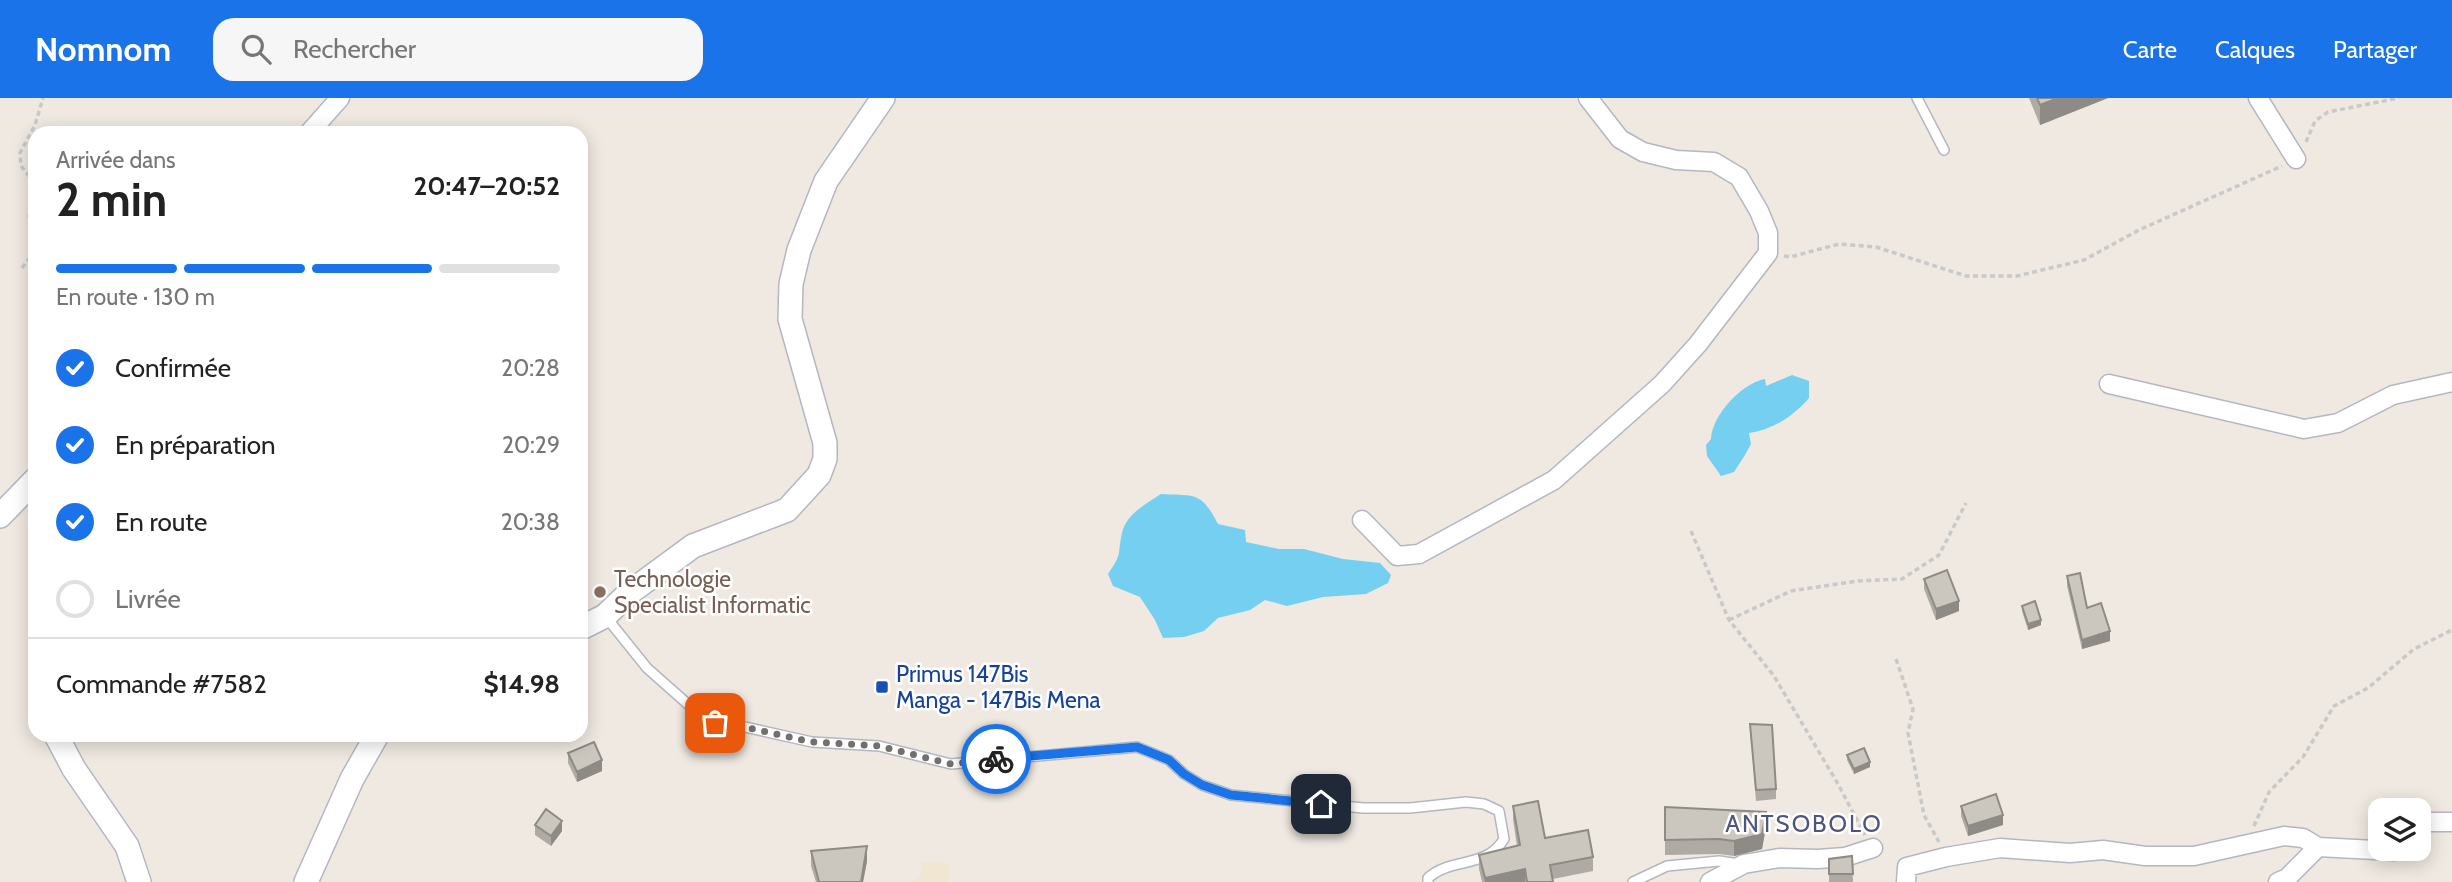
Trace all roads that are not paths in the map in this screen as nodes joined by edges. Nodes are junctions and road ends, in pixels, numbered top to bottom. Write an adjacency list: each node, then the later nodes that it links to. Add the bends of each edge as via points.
1 (340, 98): 6 (street)
2 (883, 98): 14 (street, via 826,181 791,284 790,319 825,443 820,475 787,510 693,547)
3 (1588, 98): 13 (street, via 1620,139 1643,152 1714,162 1740,177 1768,233 1768,253 1662,384 1554,480 1419,554 1397,556)
4 (1917, 98): 7 (lane)
5 (2258, 98): 8 (street)
6 (315, 126)
7 (1944, 150)
8 (2296, 159)
9 (2452, 382): 10 (street, via 2393,395 2338,423 2304,429)
10 (2109, 384)
11 (28, 487): 12 (street)
12 (0, 516)
13 (1362, 520)
14 (605, 616): 15 (street); 26 (lane, via 647,668 715,723 812,742 879,746 951,764 1137,747 1169,760 1202,785 1231,795 1363,808 1466,802 1499,811 1504,839 1497,851 1434,872)
15 (588, 624)
16 (60, 742): 24 (street, via 127,846)
17 (373, 742): 25 (street)
18 (2431, 822): 19 (street)
19 (2452, 822)
20 (2319, 847): 22 (street); 29 (street, via 2303,838 2284,836 2194,856 2000,848 1908,867); 30 (street)
21 (1872, 848): 23 (street, via 1845,857 1779,858)
22 (2368, 850)
23 (1744, 864): 27 (lane, via 1719,861 1667,866); 28 (street)
24 (139, 882)
25 (306, 882)
26 (1428, 882)
27 (1633, 882)
28 (1710, 882)
29 (1906, 882)
30 (2278, 882)

